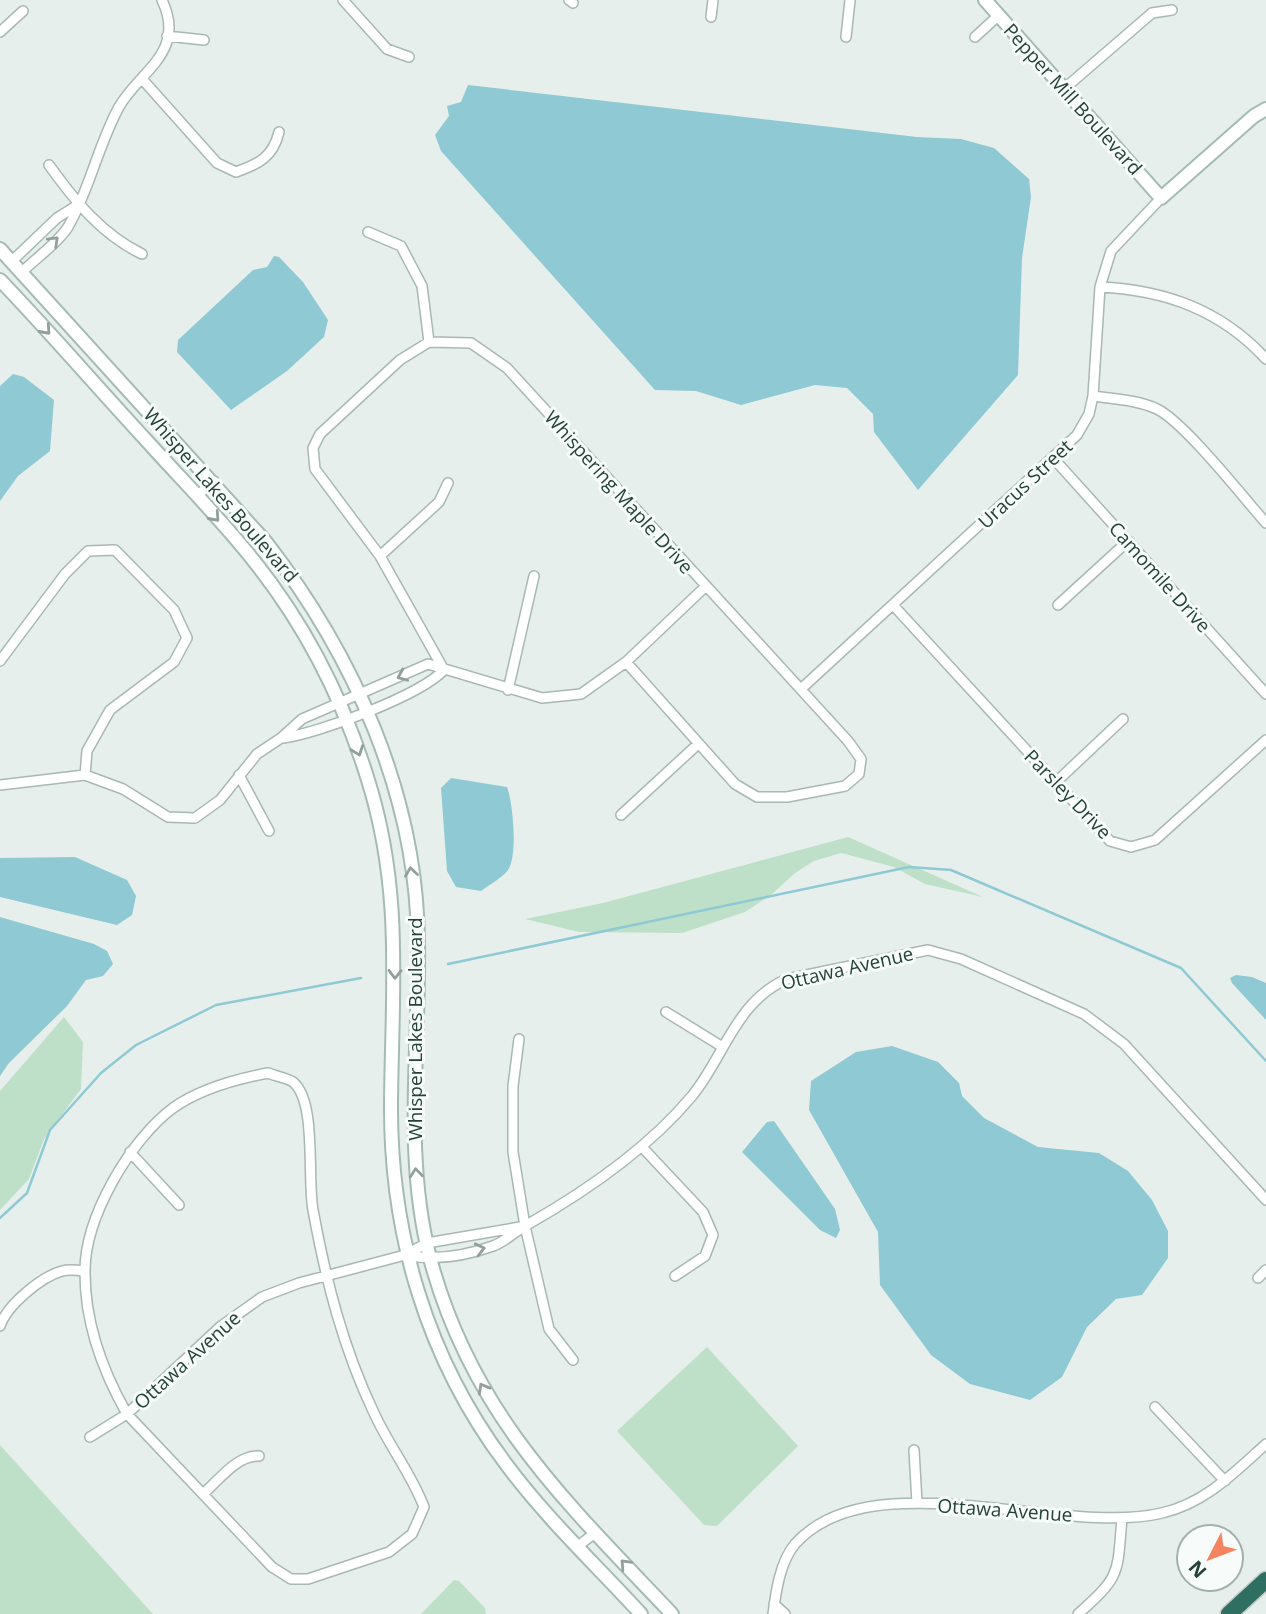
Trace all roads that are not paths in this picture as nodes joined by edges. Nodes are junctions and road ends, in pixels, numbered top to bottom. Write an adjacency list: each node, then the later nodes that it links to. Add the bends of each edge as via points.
1 (162, 0): 10 (street, via 167,10)
2 (343, 0): 14 (street, via 387,49)
3 (713, 0): 8 (street)
4 (850, 0): 11 (street)
5 (994, 6): 12 (street); 16 (street, Pepper Mill Boulevard)
6 (1172, 10): 16 (street, via 1152,13)
7 (23, 11): 9 (street)
8 (711, 17)
9 (0, 32)
10 (167, 36): 13 (street); 15 (street, via 160,59)
11 (846, 37)
12 (975, 37)
13 (204, 40)
14 (409, 57)
15 (143, 80): 18 (street, via 217,163 236,172 262,163 276,145); 21 (street, via 121,104 107,130)
16 (1065, 89): 20 (street, Pepper Mill Boulevard)
17 (1266, 109): 20 (street, Uracus Street)
18 (279, 132)
19 (49, 164): 21 (street)
20 (1161, 198): 28 (street, Uracus Street, via 1111,251)
21 (78, 205): 24 (street, via 122,244); 25 (street, via 57,218); 26 (street, one-way to 21, via 67,229)
22 (368, 232): 29 (street, via 401,246 422,286)
23 (0, 249): 25 (street, Whisper Lakes Boulevard)
24 (142, 254)
25 (12, 261): 26 (street, Whisper Lakes Boulevard)
26 (22, 272): 33 (street, Whisper Lakes Boulevard)
27 (0, 280): 35 (street, Whisper Lakes Boulevard, one-way to 35)
28 (1100, 287): 30 (street, via 1172,297 1215,314); 31 (street, Uracus Street)
29 (429, 342): 38 (street, via 400,360 320,434 313,449 315,469); 40 (street, Whispering Maple Drive, via 471,343 507,368)
30 (1266, 359)
31 (1093, 396): 32 (street, Uracus Street, via 1077,435); 36 (street, via 1158,410)
32 (1055, 459): 37 (street, Camomile Drive); 41 (street, Uracus Street)
33 (214, 481): 35 (street); 48 (street, Whisper Lakes Boulevard, via 298,583)
34 (448, 483): 38 (street, via 439,502)
35 (197, 496): 50 (street, Whisper Lakes Boulevard, one-way to 50, via 285,603)
36 (1266, 523)
37 (1128, 541): 42 (street); 49 (street, Camomile Drive)
38 (380, 556): 45 (street)
39 (534, 576): 47 (street)
40 (705, 587): 44 (street); 46 (street, Whispering Maple Drive)
41 (893, 605): 46 (street, Uracus Street); 59 (street, Parsley Drive)
42 (1058, 605)
43 (0, 661): 57 (street, via 65,574 88,551 115,550 174,610 187,638 174,662 110,710 87,751)
44 (626, 662): 47 (street, via 581,694 542,698); 56 (street, Whispering Maple Drive)
45 (444, 670): 47 (street); 48 (street, one-way to 48, via 428,664); 51 (street, via 435,680)
46 (802, 689): 56 (street, Whispering Maple Drive, via 861,759 859,774 845,786 787,797 757,797 735,784)
47 (509, 690)
48 (360, 694): 50 (street); 51 (street, Whisper Lakes Boulevard)
49 (1266, 694)
50 (339, 702): 52 (street, Whisper Lakes Boulevard); 54 (street, via 302,719)
51 (367, 710): 52 (street); 71 (street, Whisper Lakes Boulevard, one-way to 51, via 415,1160 418,938 412,876 403,822)
52 (345, 719): 54 (street, via 308,735); 72 (street, Whisper Lakes Boulevard, one-way to 72, via 381,828 392,904 396,966 391,1158)
53 (1123, 719): 59 (street)
54 (281, 738): 58 (street, via 257,754)
55 (1266, 740): 59 (street, Parsley Drive, via 1155,840 1131,847 1110,841)
56 (698, 744): 61 (street)
57 (85, 775): 58 (street, via 123,789 168,817 195,818 220,800); 60 (street)
58 (239, 775): 62 (street)
59 (1055, 783)
60 (0, 785)
61 (621, 815)
62 (269, 831)
63 (666, 1012): 65 (street)
64 (519, 1039): 70 (street, via 513,1152)
65 (721, 1046): 66 (street, Ottawa Avenue, via 693,1095); 68 (street, Ottawa Avenue, via 744,1012 769,987 787,979 928,950 961,959 1084,1014 1124,1044)
66 (642, 1147): 70 (street, Ottawa Avenue, via 544,1217); 76 (street, via 703,1212 713,1236 705,1256)
67 (130, 1152): 69 (street); 75 (street, via 113,1177 96,1219); 77 (street, via 174,1108 233,1079 268,1073 292,1082 307,1102 309,1191)
68 (1266, 1200)
69 (179, 1205)
70 (524, 1226): 71 (street, Ottawa Avenue); 73 (street, Ottawa Avenue, one-way to 70, via 496,1245); 80 (street, via 549,1329)
71 (427, 1243): 72 (street, Ottawa Avenue); 73 (street, Whisper Lakes Boulevard)
72 (405, 1255): 73 (street, Ottawa Avenue); 77 (street, Ottawa Avenue); 92 (street, Whisper Lakes Boulevard, via 425,1317 482,1430 531,1496)
73 (431, 1260): 91 (street, Whisper Lakes Boulevard, one-way to 73, via 538,1471 493,1407 459,1342)
74 (1266, 1270): 78 (street)
75 (85, 1271): 79 (street, via 65,1269 48,1276 4,1315); 82 (street, via 94,1341)
76 (674, 1276)
77 (326, 1278): 82 (street, Ottawa Avenue, via 262,1297 220,1327); 88 (street, via 343,1341 424,1507 412,1534 389,1552 308,1579 291,1579 272,1567)
78 (1258, 1278)
79 (0, 1326)
80 (573, 1360)
81 (1155, 1407): 87 (street)
82 (127, 1414): 83 (street, Ottawa Avenue); 88 (street)
83 (90, 1437)
84 (1266, 1444): 87 (street, Ottawa Avenue)
85 (914, 1450): 89 (street)
86 (259, 1456): 88 (street, via 238,1462)
87 (1225, 1481): 90 (street, Ottawa Avenue, via 1199,1501 1161,1513)
88 (203, 1494)
89 (917, 1503): 90 (street, Ottawa Avenue); 94 (street, Ottawa Avenue, via 873,1505 831,1517 795,1544 783,1565)
90 (1122, 1518): 99 (street, via 1117,1570 1109,1587)
91 (595, 1532): 92 (street); 96 (street, Whisper Lakes Boulevard, one-way to 91)
92 (578, 1546): 95 (street, Whisper Lakes Boulevard)
93 (1266, 1580): 100 (highway)
94 (773, 1609): 97 (street, Ottawa Avenue); 98 (street)
95 (641, 1614)
96 (672, 1614)
97 (766, 1614)
98 (785, 1614)
99 (1078, 1614)
100 (1229, 1614)

